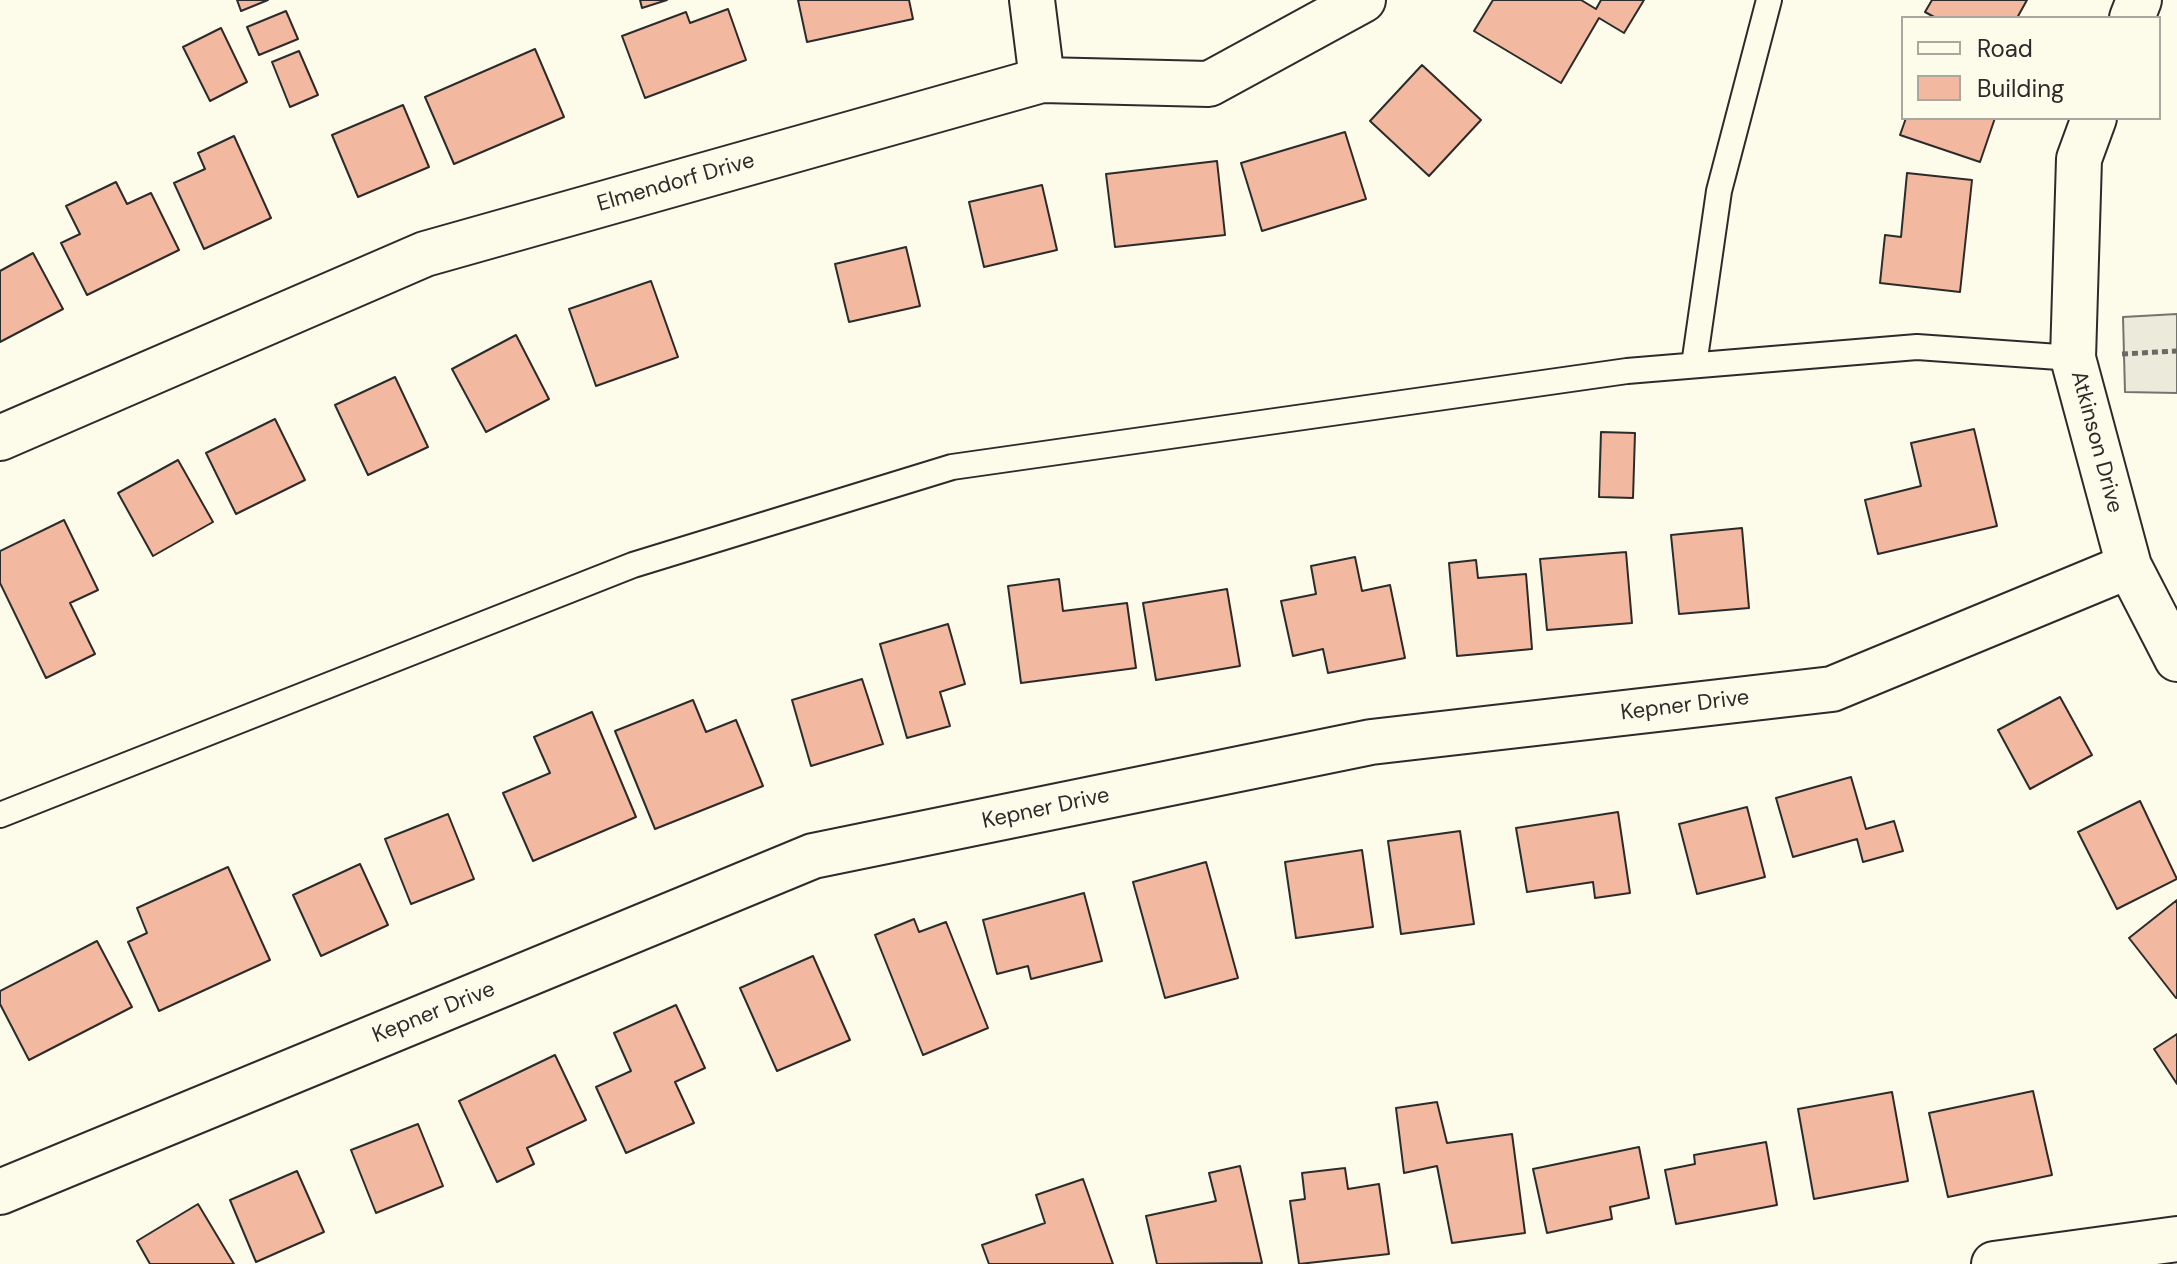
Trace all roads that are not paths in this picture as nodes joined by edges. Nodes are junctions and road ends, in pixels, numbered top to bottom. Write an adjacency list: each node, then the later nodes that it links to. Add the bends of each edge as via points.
1 (1032, 0): 4 (street)
2 (1363, 0): 4 (street, Elmendorf Drive, via 1209,84)
3 (1769, 0): 7 (lane, via 1719,191)
4 (1042, 80): 8 (street, Elmendorf Drive, via 425,254)
5 (2093, 120): 6 (street, Atkinson Drive, via 2079,159)
6 (2073, 358): 7 (lane, via 1917,347); 9 (street, Atkinson Drive)
7 (1694, 365): 11 (lane, via 952,467 633,565)
8 (0, 438)
9 (2129, 566): 10 (street, Atkinson Drive); 12 (street, Kepner Drive, via 1832,689 1371,742 813,856)
10 (2177, 659)
11 (0, 815)
12 (0, 1192)
13 (2177, 1239): 14 (street)
14 (1994, 1264)

